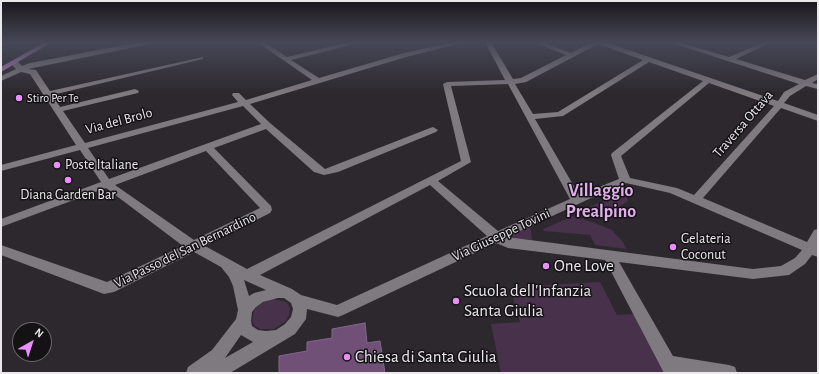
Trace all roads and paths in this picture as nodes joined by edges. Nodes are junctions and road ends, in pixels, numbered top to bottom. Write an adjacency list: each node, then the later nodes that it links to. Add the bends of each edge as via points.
1 (20, 59): 11 (main road)
2 (65, 59): 13 (street, via 30,65)
3 (195, 59): 22 (street)
4 (286, 59): 16 (street)
5 (389, 59): 16 (street, Via del Brolo)
6 (498, 59): 18 (street)
7 (562, 59): 18 (street, via 523,80)
8 (649, 59): 27 (street, via 560,114)
9 (650, 59): 17 (street)
10 (729, 60): 19 (street)
11 (14, 63): 12 (main road); 13 (street)
12 (1, 70)
13 (22, 70): 15 (street); 22 (street, via 33,72)
14 (818, 76): 19 (street, Traversa Ottava)
15 (1, 78)
16 (317, 80): 24 (street, Via del Brolo)
17 (708, 80): 25 (street); 35 (street, via 616,154)
18 (510, 82): 27 (street); 34 (street, via 447,84 466,162)
19 (806, 84): 20 (street); 25 (street, Traversa Ottava, via 787,94)
20 (818, 87)
21 (135, 91): 26 (street)
22 (47, 94): 26 (street)
23 (236, 95): 24 (street)
24 (244, 103): 29 (street); 31 (street, Via del Brolo)
25 (779, 105): 28 (street); 37 (street, Traversa Ottava)
26 (58, 110): 31 (street)
27 (530, 117): 38 (street)
28 (818, 118)
29 (267, 125): 30 (street, via 318,170 324,172); 32 (street)
30 (434, 130)
31 (82, 145): 33 (street, Via del Brolo); 36 (street)
32 (208, 148): 36 (street); 42 (street, Via Passo del San Bernardino, via 265,206 266,210)
33 (1, 168)
34 (430, 180): 41 (street); 47 (street)
35 (625, 180): 37 (street, via 673,190); 38 (street, Via Giuseppe Tovini)
36 (108, 185): 39 (street); 42 (street)
37 (696, 199): 44 (street)
38 (576, 200): 41 (street, Via Giuseppe Tovini)
39 (1, 224)
40 (818, 233): 44 (street)
41 (496, 237): 45 (street, via 508,243); 48 (street, Via Giuseppe Tovini, via 338,311)
42 (193, 246): 43 (street, Via Passo del San Bernardino, via 109,288); 46 (street)
43 (1, 250)
44 (814, 250): 45 (street, via 784,271 753,274)
45 (609, 254): 51 (street)
46 (223, 262): 47 (street); 49 (street, via 235,274 240,286)
47 (247, 275): 48 (street)
48 (292, 297): 49 (street, via 278,292 259,297 251,303); 50 (street, via 300,309 298,319 290,329)
49 (244, 316): 50 (street, via 246,330 254,336); 52 (street, via 218,354)
50 (279, 336): 53 (street)
51 (670, 368): 54 (street)
52 (194, 373)
53 (211, 373)
54 (728, 373)

